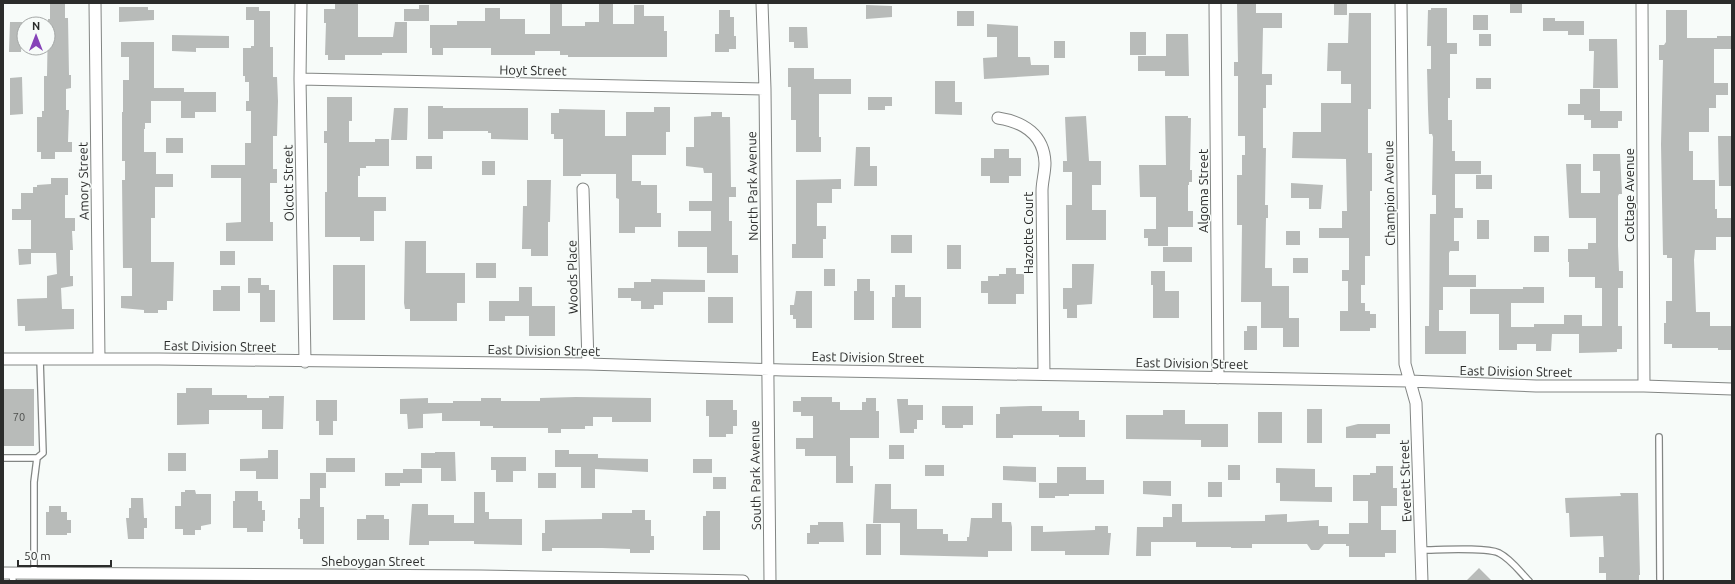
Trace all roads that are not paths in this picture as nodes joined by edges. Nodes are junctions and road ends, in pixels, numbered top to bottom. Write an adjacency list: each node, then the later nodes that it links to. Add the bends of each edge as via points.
1 (95, 3): 13 (street, Amory Street)
2 (300, 3): 7 (street, Olcott Street)
3 (762, 3): 8 (street, North Park Avenue)
4 (1215, 3): 18 (street, Algoma Street)
5 (1401, 3): 19 (street, Champion Avenue, via 1404,364)
6 (1642, 3): 20 (street, Cottage Avenue)
7 (300, 79): 8 (street, Hoyt Street); 14 (street, Olcott Street)
8 (764, 89): 16 (street, North Park Avenue)
9 (998, 118): 17 (street, Hazotte Court, via 1030,129 1040,143 1044,156)
10 (583, 189): 15 (street, Woods Place)
11 (3, 359): 12 (street, East Division Street)
12 (40, 359): 13 (street, East Division Street); 24 (lane, via 42,453)
13 (99, 359): 14 (street, East Division Street)
14 (305, 362): 15 (street, East Division Street)
15 (588, 364): 16 (street, East Division Street)
16 (768, 369): 17 (street, East Division Street); 33 (street, South Park Avenue)
17 (1044, 374): 18 (street, East Division Street)
18 (1218, 378): 19 (street, East Division Street)
19 (1409, 381): 20 (street, East Division Street, via 1536,386); 25 (street, Everett Street, via 1416,404)
20 (1644, 386): 21 (street, East Division Street)
21 (1732, 389)
22 (1659, 437): 31 (lane)
23 (3, 458): 24 (lane)
24 (37, 458): 26 (lane, via 34,482)
25 (1421, 550): 34 (street, Everett Street); 35 (lane, via 1486,550 1500,554)
26 (34, 573): 27 (street, Sheboygan Street); 28 (street, Sheboygan Street)
27 (9, 576)
28 (85, 577): 29 (street, Sheboygan Street)
29 (157, 578): 30 (street, Sheboygan Street)
30 (180, 578): 32 (street, Sheboygan Street, via 481,576)
31 (1660, 579)
32 (743, 581)
33 (770, 581)
34 (1422, 581)
35 (1529, 581)

